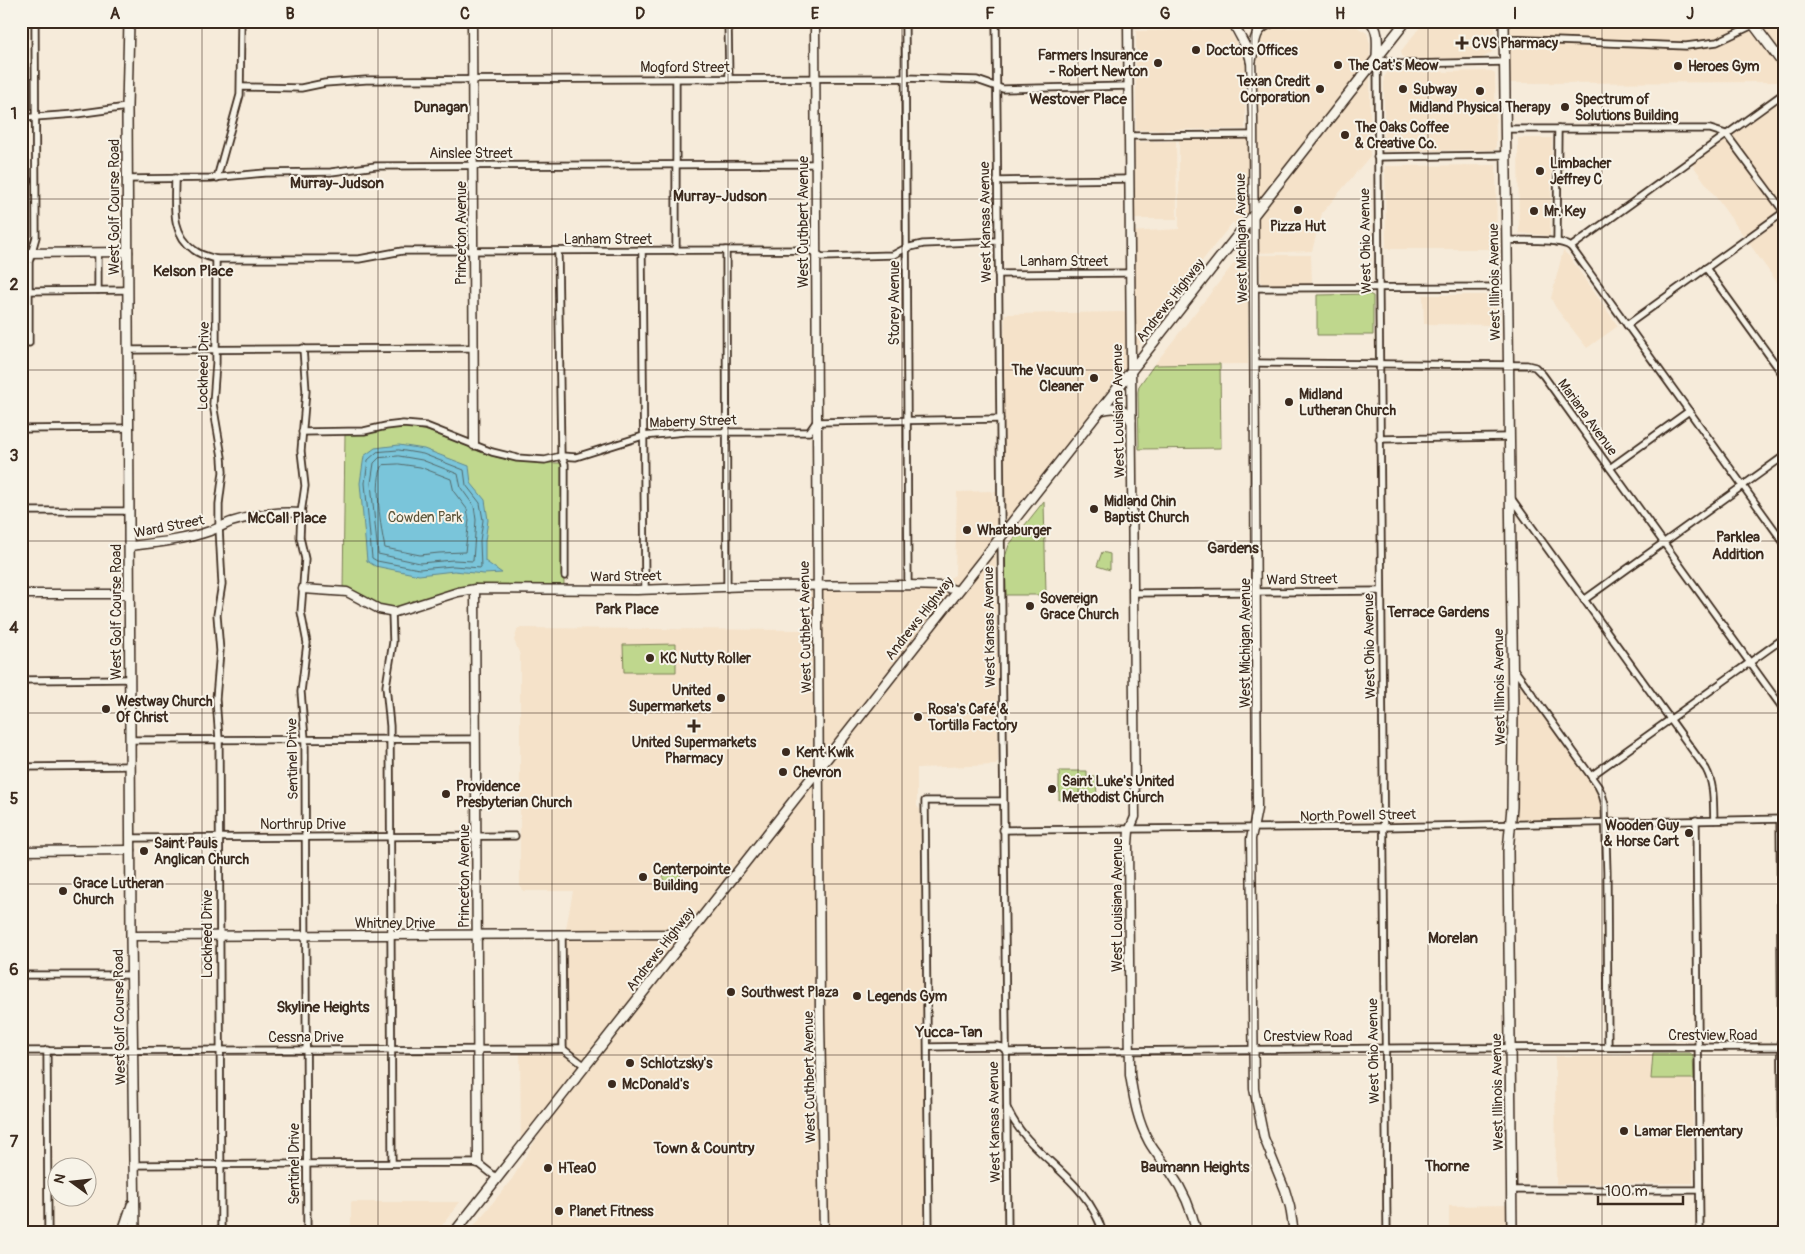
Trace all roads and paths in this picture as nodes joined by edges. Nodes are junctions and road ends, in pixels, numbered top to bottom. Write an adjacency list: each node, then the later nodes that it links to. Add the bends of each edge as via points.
1 (35, 21): 32 (street)
2 (129, 21): 31 (main road, West Golf Course Road)
3 (241, 21): 28 (street)
4 (472, 21): 26 (street, Princeton Avenue)
5 (728, 21): 24 (street)
6 (815, 21): 25 (street, West Cuthbert Avenue)
7 (904, 21): 22 (street, Storey Avenue)
8 (996, 21): 29 (street, West Kansas Avenue)
9 (1194, 21): 15 (street)
10 (1232, 21): 19 (street, West Michigan Avenue)
11 (1275, 21): 19 (main road, via 1259,29)
12 (1370, 21): 18 (main road, via 1377,34)
13 (1406, 21): 18 (main road, Andrews Highway)
14 (1504, 21): 17 (main road, West Illinois Avenue)
15 (1128, 22): 27 (street, West Louisiana Avenue)
16 (1752, 23): 17 (street, via 1717,42 1686,46); 21 (main road)
17 (1505, 40): 20 (main road, West Illinois Avenue)
18 (1377, 59): 20 (street, via 1399,64); 40 (street, West Ohio Avenue); 50 (main road, Andrews Highway)
19 (1250, 61): 37 (street, West Michigan Avenue)
20 (1505, 62): 35 (main road, West Illinois Avenue)
21 (1784, 65)
22 (905, 78): 25 (street, Mogford Street); 29 (street, Mogford Street, via 977,80); 55 (street, Storey Avenue)
23 (676, 79): 24 (street, Mogford Street); 26 (street, Mogford Street); 42 (street)
24 (729, 79): 25 (street, Mogford Street)
25 (815, 79): 41 (street, West Cuthbert Avenue)
26 (472, 81): 28 (street, Mogford Street, via 351,81 301,88); 43 (street, Princeton Avenue)
27 (1128, 86): 29 (street, Mogford Street); 38 (street, West Louisiana Avenue)
28 (241, 87): 46 (street)
29 (996, 87): 48 (street, West Kansas Avenue)
30 (1784, 93): 36 (street)
31 (127, 107): 32 (street); 44 (main road, West Golf Course Road)
32 (36, 116): 33 (street); 64 (street, via 36,237)
33 (21, 118)
34 (1558, 129): 35 (street); 36 (street, via 1710,129); 53 (street)
35 (1506, 130): 39 (main road, West Illinois Avenue)
36 (1726, 134): 49 (street); 54 (street)
37 (1253, 135): 38 (street); 50 (street, West Michigan Avenue)
38 (1128, 136): 47 (street, West Louisiana Avenue)
39 (1506, 155): 40 (street); 51 (main road, West Illinois Avenue)
40 (1377, 156): 72 (street, West Ohio Avenue)
41 (816, 164): 42 (street, Ainslee Street); 65 (street, West Cuthbert Avenue)
42 (676, 165): 43 (street, Ainslee Street); 58 (street)
43 (473, 166): 46 (street, Ainslee Street, via 376,166 331,172); 61 (street, Princeton Avenue)
44 (127, 178): 45 (street, Ainslee Street); 60 (main road, West Golf Course Road)
45 (175, 178): 46 (street, Ainslee Street); 66 (street, via 177,229 195,251)
46 (217, 178)
47 (1129, 179): 48 (street); 68 (street, West Louisiana Avenue)
48 (997, 181): 52 (street, West Kansas Avenue)
49 (1784, 212): 67 (street)
50 (1253, 216): 71 (street, West Michigan Avenue); 85 (main road, Andrews Highway)
51 (1507, 240): 53 (street); 70 (main road, West Illinois Avenue)
52 (998, 241): 55 (street, Lanham Street, via 923,244); 69 (street, West Kansas Avenue)
53 (1557, 242): 54 (street)
54 (1571, 247): 76 (street)
55 (906, 248): 65 (street, Lanham Street, via 893,255 822,257); 91 (street, Storey Avenue)
56 (726, 250): 58 (street, Lanham Street); 65 (street, Lanham Street, via 810,250); 96 (street)
57 (642, 251): 58 (street, Lanham Street); 62 (street, Lanham Street); 97 (street)
58 (676, 251)
59 (98, 252): 60 (street); 64 (street); 73 (street)
60 (128, 252): 74 (main road, West Golf Course Road)
61 (473, 252): 62 (street, Lanham Street); 66 (street, Lanham Street, via 402,252 359,260); 79 (street, Princeton Avenue)
62 (558, 252): 101 (street)
63 (21, 253): 64 (street)
64 (31, 253): 75 (street)
65 (816, 254): 92 (street, West Cuthbert Avenue)
66 (216, 260): 80 (street, Lockheed Drive)
67 (1706, 268): 76 (street); 86 (street)
68 (1129, 273): 69 (street, Lanham Street); 85 (street, West Louisiana Avenue)
69 (998, 274): 89 (street, West Kansas Avenue)
70 (1508, 287): 72 (street); 84 (main road, West Illinois Avenue)
71 (1254, 288): 72 (street); 82 (street, West Michigan Avenue)
72 (1378, 288): 83 (street, West Ohio Avenue)
73 (98, 290): 74 (street); 75 (street)
74 (128, 290): 81 (main road, West Golf Course Road)
75 (29, 291): 77 (street)
76 (1627, 325): 88 (street)
77 (29, 343)
78 (303, 348): 79 (street); 80 (street); 95 (street, Sentinel Drive, via 306,391)
79 (474, 348): 100 (street, Princeton Avenue)
80 (216, 349): 81 (street); 109 (street, Lockheed Drive, via 213,404 223,472)
81 (128, 350): 93 (main road, West Golf Course Road)
82 (1255, 363): 83 (street, Mariana Avenue); 123 (street, West Michigan Avenue)
83 (1379, 363): 84 (street, Mariana Avenue); 99 (street, West Ohio Avenue)
84 (1509, 365): 98 (main road, West Illinois Avenue); 103 (street, Mariana Avenue, via 1530,365 1540,371)
85 (1130, 372): 87 (main road, Andrews Highway); 90 (street, West Louisiana Avenue)
86 (1784, 376)
87 (1101, 410): 90 (main road, via 1120,408); 110 (main road, Andrews Highway)
88 (1689, 410): 103 (street); 104 (street)
89 (1000, 419): 91 (street, Maberry Street); 110 (street, West Kansas Avenue)
90 (1131, 420): 124 (street, West Louisiana Avenue)
91 (908, 421): 92 (street, Maberry Street); 116 (street, Storey Avenue)
92 (816, 422): 96 (street, Maberry Street, via 809,432); 115 (street, West Cuthbert Avenue)
93 (129, 428): 94 (street); 107 (main road, West Golf Course Road)
94 (21, 429)
95 (302, 432): 100 (street, Maberry Street, via 364,431 415,424); 108 (street, Sentinel Drive, via 305,486)
96 (727, 432): 97 (street, Maberry Street); 117 (street)
97 (643, 436): 101 (street, Maberry Street, via 576,457); 119 (street)
98 (1509, 438): 99 (street); 105 (main road, West Illinois Avenue)
99 (1379, 439): 122 (street, West Ohio Avenue)
100 (474, 444): 101 (street, Maberry Street, via 517,458 545,460)
101 (561, 456): 114 (street, via 565,464)
102 (1784, 456): 104 (street)
103 (1610, 468): 111 (street, Mariana Avenue)
104 (1742, 485): 111 (street); 112 (street)
105 (1511, 498): 127 (street); 131 (main road, West Illinois Avenue)
106 (21, 511): 107 (street)
107 (129, 511): 113 (main road, West Golf Course Road)
108 (301, 513): 109 (street, Ward Street, via 261,515); 120 (street, Sentinel Drive, via 300,537 305,559)
109 (219, 527): 113 (street, Ward Street, via 175,539); 136 (street, Lockheed Drive, via 222,574 216,615 220,650 216,700)
110 (1001, 538): 121 (main road, Andrews Highway); 145 (street, West Kansas Avenue)
111 (1663, 543): 127 (street); 130 (street, Mariana Avenue)
112 (1784, 543)
113 (129, 546): 126 (main road, West Golf Course Road)
114 (565, 576)
115 (817, 585): 116 (street, Ward Street); 117 (street, Ward Street); 143 (street, West Cuthbert Avenue)
116 (908, 585): 121 (street, Ward Street, via 933,585)
117 (728, 588): 119 (street, Ward Street)
118 (475, 589): 119 (street, Ward Street); 128 (street, Ward Street); 139 (street, Princeton Avenue)
119 (645, 589)
120 (303, 590): 128 (street, via 347,592); 137 (street, Sentinel Drive, via 301,612 307,643 302,692)
121 (958, 591): 143 (main road, Andrews Highway)
122 (1381, 591): 123 (street, Ward Street); 151 (street, West Ohio Avenue)
123 (1257, 592): 124 (street, Ward Street); 153 (street, West Michigan Avenue, via 1258,809)
124 (1133, 593): 152 (street, West Louisiana Avenue, via 1134,817)
125 (21, 594): 126 (street)
126 (129, 594): 132 (main road, West Golf Course Road)
127 (1584, 600): 135 (street)
128 (392, 612): 138 (street, via 393,642 386,686)
129 (1784, 638): 130 (street)
130 (1750, 663): 134 (street, Mariana Avenue); 135 (street)
131 (1512, 667): 144 (street); 150 (main road, West Illinois Avenue)
132 (130, 679): 133 (street); 140 (main road, West Golf Course Road)
133 (21, 680)
134 (1784, 710)
135 (1670, 720): 144 (street); 148 (street, via 1709,775 1714,797)
136 (219, 739): 137 (street); 140 (street); 158 (street, Lockheed Drive)
137 (305, 739): 138 (street); 159 (street, Sentinel Drive)
138 (389, 739): 139 (street); 155 (street)
139 (476, 739): 156 (street, Princeton Avenue)
140 (130, 740): 141 (main road, West Golf Course Road)
141 (130, 766): 142 (street); 160 (main road, West Golf Course Road)
142 (21, 767)
143 (819, 768): 164 (main road, Andrews Highway); 206 (street, West Cuthbert Avenue)
144 (1591, 776): 149 (street, via 1603,797)
145 (1003, 800): 154 (street, West Kansas Avenue); 172 (street, via 925,801)
146 (1782, 819): 148 (street, North Powell Street); 175 (street)
147 (1696, 820): 148 (street, North Powell Street); 149 (street, North Powell Street); 174 (street)
148 (1714, 820)
149 (1605, 822): 150 (street, North Powell Street); 173 (street)
150 (1511, 824): 151 (street, North Powell Street); 177 (main road, West Illinois Avenue, via 1508,851)
151 (1383, 827): 153 (street, North Powell Street); 176 (street, West Ohio Avenue)
152 (1130, 829): 153 (street, North Powell Street); 154 (street, North Powell Street); 188 (street, West Louisiana Avenue)
153 (1254, 829): 182 (street, West Michigan Avenue, via 1251,839)
154 (1003, 830): 187 (street, West Kansas Avenue)
155 (391, 836): 156 (street, Northrup Drive); 159 (street, Northrup Drive); 166 (street)
156 (476, 836): 157 (street, Northrup Drive); 167 (street, Princeton Avenue)
157 (515, 836)
158 (220, 837): 159 (street, Northrup Drive); 160 (street, Northrup Drive); 165 (street, Lockheed Drive)
159 (305, 837): 169 (street, Sentinel Drive)
160 (130, 838): 161 (main road, West Golf Course Road)
161 (131, 850): 162 (street); 168 (main road, West Golf Course Road)
162 (21, 851)
163 (562, 934): 164 (street, Whitney Drive); 167 (street, Whitney Drive); 181 (street)
164 (689, 934): 189 (main road, Andrews Highway)
165 (220, 935): 168 (street, Whitney Drive); 169 (street, Whitney Drive); 185 (street, Lockheed Drive)
166 (391, 935): 167 (street, Whitney Drive); 169 (street, Whitney Drive); 179 (street)
167 (476, 935): 180 (street, Princeton Avenue)
168 (131, 936): 171 (main road, West Golf Course Road)
169 (306, 936): 178 (street, Sentinel Drive)
170 (21, 975): 171 (street)
171 (132, 975): 184 (main road, West Golf Course Road)
172 (928, 1047): 187 (street, Crestview Road, via 997,1046); 207 (street)
173 (1608, 1047): 174 (street, Crestview Road); 177 (street, Crestview Road)
174 (1699, 1047): 175 (street, Crestview Road); 198 (street)
175 (1783, 1047): 215 (street)
176 (1385, 1048): 177 (street, Crestview Road); 182 (street, Crestview Road); 212 (street, West Ohio Avenue)
177 (1510, 1048): 197 (main road, West Illinois Avenue)
178 (306, 1049): 179 (street, Cessna Drive); 185 (street, Cessna Drive); 193 (street, Sentinel Drive)
179 (392, 1049): 180 (street, Cessna Drive); 191 (street)
180 (477, 1049): 181 (street, Cessna Drive); 192 (street, Princeton Avenue)
181 (563, 1049): 189 (street)
182 (1254, 1049): 188 (street, Crestview Road); 211 (street, West Michigan Avenue, via 1254,1088 1259,1120 1285,1190)
183 (47, 1050): 184 (street, Cessna Drive); 186 (street, Cessna Drive); 200 (street)
184 (133, 1050): 185 (street, Cessna Drive); 194 (main road, West Golf Course Road)
185 (220, 1050): 195 (street, Lockheed Drive)
186 (21, 1051)
187 (1006, 1051): 188 (street, Crestview Road); 190 (street, West Kansas Avenue)
188 (1130, 1051): 210 (street, West Louisiana Avenue, via 1132,1092 1139,1120 1153,1148 1179,1185 1193,1215)
189 (585, 1066): 196 (main road, Andrews Highway)
190 (1006, 1106): 208 (street, West Kansas Avenue); 209 (street, via 1027,1138 1083,1193)
191 (392, 1163): 192 (street); 193 (street)
192 (478, 1163): 196 (street)
193 (306, 1164): 195 (street); 204 (street, Sentinel Drive)
194 (134, 1165): 195 (street); 199 (main road, West Golf Course Road)
195 (221, 1165): 203 (street, Lockheed Drive)
196 (497, 1178): 205 (main road, Andrews Highway)
197 (1511, 1190): 198 (street); 213 (main road, West Illinois Avenue)
198 (1699, 1190): 214 (street)
199 (135, 1198): 201 (main road); 202 (main road, West Golf Course Road)
200 (48, 1233)
201 (124, 1233)
202 (135, 1233)
203 (221, 1233)
204 (307, 1233)
205 (454, 1233)
206 (824, 1233)
207 (929, 1233)
208 (1008, 1233)
209 (1103, 1233)
210 (1197, 1233)
211 (1294, 1233)
212 (1387, 1233)
213 (1512, 1233)
214 (1700, 1233)
215 (1784, 1233)

